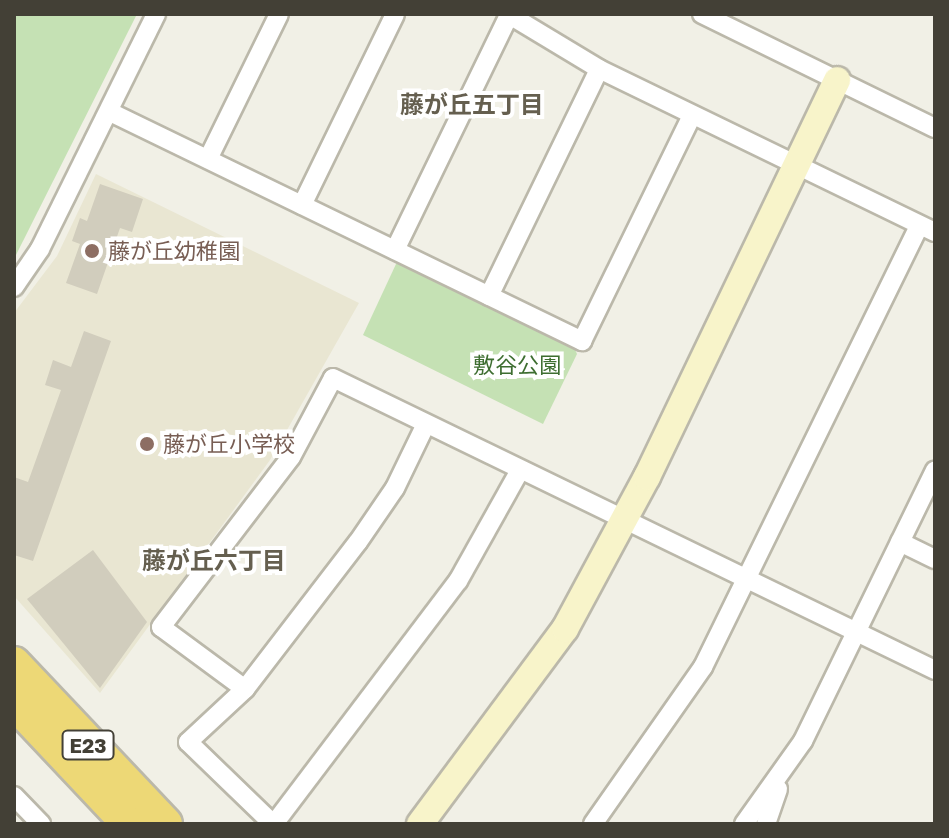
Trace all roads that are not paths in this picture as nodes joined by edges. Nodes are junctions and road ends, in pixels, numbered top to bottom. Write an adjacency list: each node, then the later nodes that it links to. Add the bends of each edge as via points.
1 (156, 14): 8 (street)
2 (279, 14): 11 (street)
3 (395, 14): 13 (street)
4 (509, 14): 6 (street); 15 (street)
5 (702, 14): 7 (street)
6 (599, 69): 9 (street); 17 (street)
7 (837, 80): 10 (street); 12 (street)
8 (110, 112): 11 (street); 16 (street, via 40,249)
9 (692, 115): 12 (street); 17 (street, via 582,341)
10 (935, 128)
11 (208, 159): 13 (street)
12 (798, 165): 14 (street); 21 (street)
13 (302, 205): 15 (street)
14 (927, 228): 24 (street)
15 (395, 250): 17 (street)
16 (14, 287)
17 (489, 296)
18 (426, 424): 19 (street); 28 (street, via 395,488); 28 (street, via 333,378 291,457 161,627)
19 (520, 470): 21 (street); 35 (street, via 458,581)
20 (935, 470): 22 (street)
21 (625, 520): 24 (street); 36 (street, via 565,629)
22 (900, 542): 23 (street); 25 (street)
23 (935, 559)
24 (748, 581): 25 (street); 37 (street, via 686,696)
25 (857, 633): 27 (street); 30 (street)
26 (14, 663): 34 (highway, E23)
27 (935, 670)
28 (245, 689): 35 (street, via 188,742)
29 (14, 703): 33 (highway, E23)
30 (784, 771): 38 (street); 39 (street)
31 (14, 796): 32 (street)
32 (41, 824)
33 (128, 824)
34 (166, 824)
35 (273, 824)
36 (420, 824)
37 (593, 824)
38 (744, 824)
39 (766, 824)

